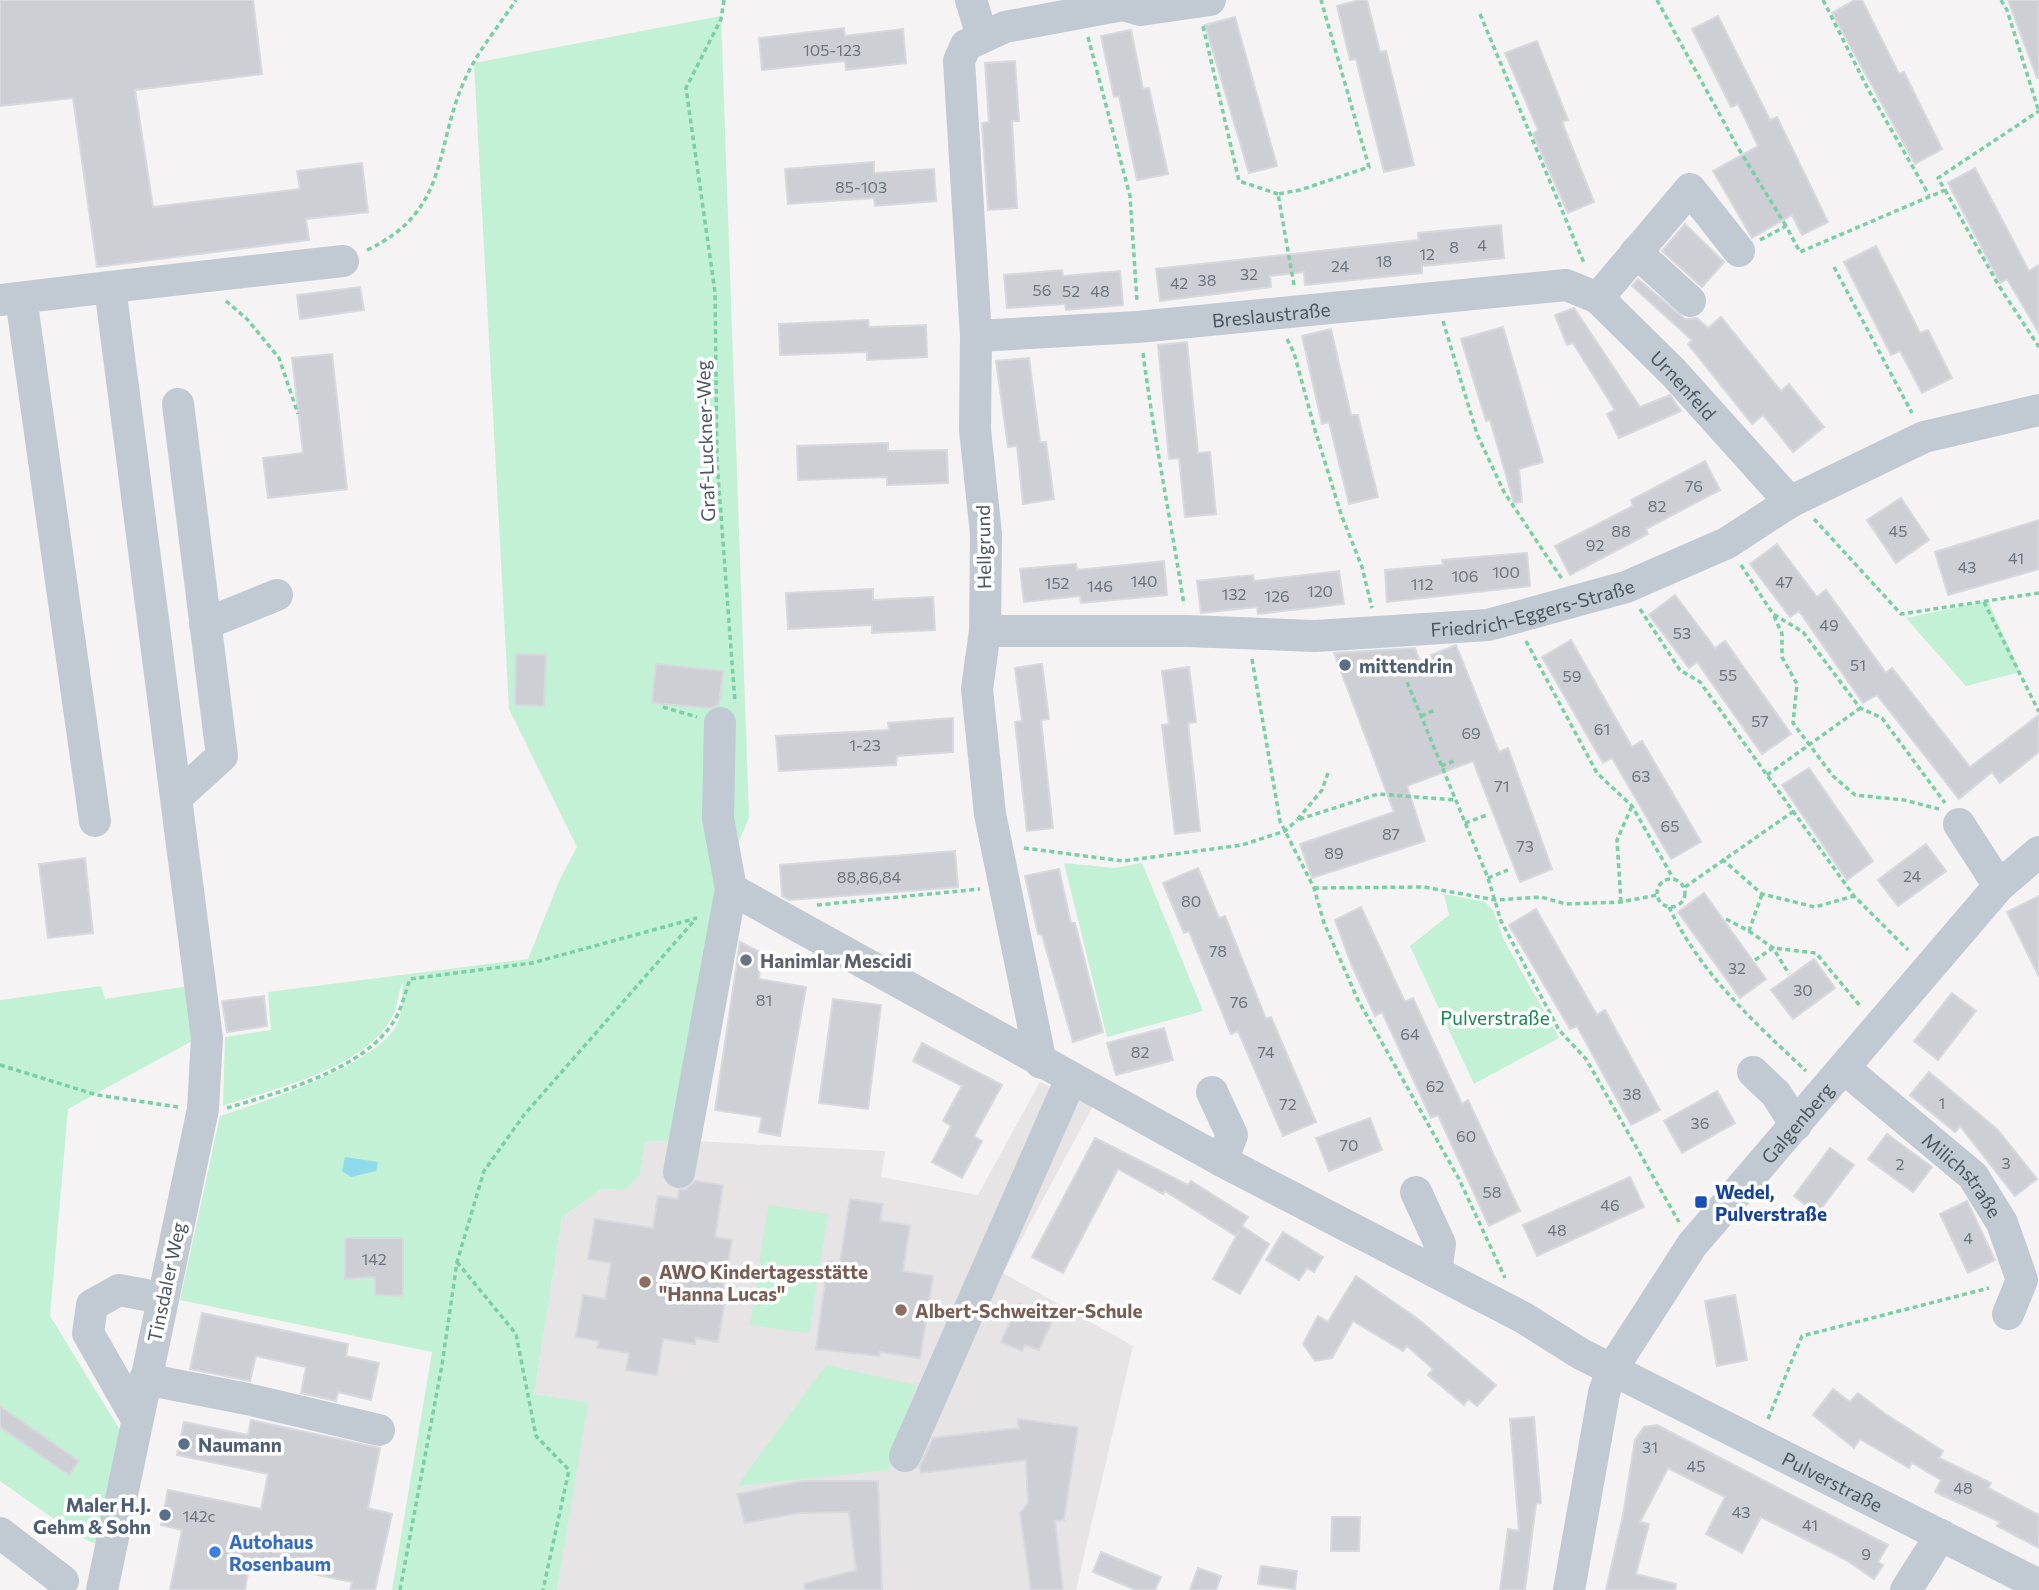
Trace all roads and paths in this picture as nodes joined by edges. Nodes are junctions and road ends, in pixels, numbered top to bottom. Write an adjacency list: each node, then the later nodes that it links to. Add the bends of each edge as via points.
1 (516, 0): 19 (path, via 468,72 428,197 394,237)
2 (724, 0): 55 (path, Graf-Luckner-Weg, via 721,19 686,88 715,292)
3 (971, 0): 11 (street)
4 (1321, 0): 14 (path, via 1369,167)
5 (1657, 0): 16 (path)
6 (1823, 0): 15 (path)
7 (2001, 0): 12 (path)
8 (1204, 1): 9 (street, via 1142,10 1124,5); 14 (path, via 1239,181)
9 (1082, 13): 11 (street); 29 (path, via 1130,196)
10 (1480, 14): 25 (path)
11 (994, 31): 30 (street, Hellgrund, via 966,46 959,61)
12 (2039, 112): 13 (path, via 1938,178)
13 (1945, 190): 15 (path); 31 (path)
14 (1278, 194): 28 (path)
15 (1929, 195): 16 (path, via 1800,252)
16 (1786, 226): 17 (path)
17 (1739, 251): 18 (street, via 1690,189)
18 (1636, 253): 25 (street); 27 (street)
19 (343, 261): 21 (street)
20 (1834, 267): 35 (path)
21 (198, 277): 23 (street); 34 (path, via 247,319 279,358)
22 (1566, 285): 24 (street, Breslaustraße); 25 (street, Urnenfeld)
23 (110, 287): 26 (street); 62 (street, Tinsdaler Weg)
24 (1435, 298): 28 (street, Breslaustraße); 41 (path, via 1477,434 1504,492)
25 (1598, 298): 36 (street, Urnenfeld, via 1674,373)
26 (10, 299): 68 (street)
27 (1690, 301)
28 (1287, 313): 29 (street, Breslaustraße); 49 (path, via 1294,353 1341,514 1362,567)
29 (1138, 327): 30 (street, Breslaustraße); 47 (path)
30 (976, 336): 46 (street, Hellgrund, via 975,430 986,534)
31 (2039, 347)
32 (178, 404): 45 (street)
33 (2039, 410): 35 (street, Friedrich-Eggers-Straße)
34 (298, 414)
35 (1924, 438): 36 (street, Friedrich-Eggers-Straße)
36 (1787, 505): 37 (street, Friedrich-Eggers-Straße); 42 (path, via 1901,614)
37 (1727, 543): 38 (street, Friedrich-Eggers-Straße); 43 (path)
38 (1626, 587): 41 (street, Friedrich-Eggers-Straße); 61 (path, via 1681,670 1700,682)
39 (2039, 593): 42 (path)
40 (277, 595): 45 (street)
41 (1576, 602): 44 (street, Friedrich-Eggers-Straße)
42 (1984, 602): 54 (path)
43 (1773, 614): 52 (path, via 1803,632); 57 (path, via 1782,634 1782,657 1797,684 1793,723)
44 (1517, 619): 49 (street, Friedrich-Eggers-Straße); 64 (path, via 1534,660 1597,773)
45 (205, 624): 62 (street, via 222,756)
46 (985, 631): 47 (street, Friedrich-Eggers-Straße); 72 (street, Hellgrund, via 977,689)
47 (1188, 631): 48 (street, Friedrich-Eggers-Straße)
48 (1247, 633): 49 (street, Friedrich-Eggers-Straße); 71 (path)
49 (1378, 634)
50 (1407, 682): 56 (path)
51 (663, 706): 55 (path)
52 (1860, 709): 57 (path); 57 (path, via 1882,718 1951,812 1855,794)
53 (1435, 710): 56 (path)
54 (2039, 712)
55 (727, 714): 82 (street, via 718,818)
56 (1420, 716): 59 (path)
57 (1808, 745): 61 (path)
58 (1454, 761): 59 (path)
59 (1441, 766): 63 (path)
60 (1328, 773): 67 (path, via 1322,790)
61 (1767, 775): 65 (path)
62 (177, 797): 104 (street, Tinsdaler Weg, via 207,1038)
63 (1456, 800): 67 (path, via 1378,794); 69 (path)
64 (1632, 806): 77 (path); 87 (path, via 1617,840)
65 (1794, 811): 74 (path); 85 (path)
66 (1487, 815): 69 (path)
67 (1297, 820): 71 (path)
68 (94, 821)
69 (1465, 823): 76 (path)
70 (1959, 824): 79 (street)
71 (1284, 831): 72 (path, via 1242,845 1123,861); 81 (path)
72 (996, 844): 78 (street, Hellgrund)
73 (2039, 852): 79 (street, Galgenberg)
74 (1722, 859): 80 (path); 83 (path)
75 (1508, 870): 76 (path)
76 (1488, 878): 86 (path)
77 (1673, 878): 80 (path); 84 (path, via 1662,881)
78 (1005, 885): 91 (path, via 797,906); 98 (street, Hellgrund)
79 (1999, 886): 95 (street, Galgenberg)
80 (1685, 887): 88 (path, via 1682,902)
81 (1314, 888): 86 (path, via 1424,887); 112 (path, via 1358,1000 1459,1179)
82 (731, 889): 90 (path); 91 (street, Pulverstraße); 107 (street)
83 (1762, 894): 85 (path, via 1815,907); 92 (path)
84 (1657, 895): 87 (path); 88 (path)
85 (1854, 897): 95 (path)
86 (1496, 900): 87 (path, via 1541,897 1566,904); 109 (path, via 1501,921 1559,1030 1593,1070)
87 (1622, 902)
88 (1670, 907): 102 (path, via 1679,929 1733,1002)
89 (1726, 919): 92 (path)
90 (694, 921): 104 (path, via 532,963 410,979 393,1023 368,1051 280,1092 222,1109); 110 (path, via 524,1115 484,1171)
91 (788, 921): 98 (street, Pulverstraße)
92 (1749, 931): 93 (path)
93 (1773, 948): 94 (path); 96 (path); 97 (path, via 1816,953)
94 (1755, 960)
95 (1927, 969): 97 (street, Galgenberg)
96 (1789, 975)
97 (1878, 1028): 102 (street, Galgenberg)
98 (1041, 1063): 101 (street, Pulverstraße)
99 (0, 1065): 104 (path, via 97,1095)
100 (1753, 1072): 105 (street, via 1776,1094)
101 (1071, 1079): 106 (street, Pulverstraße); 121 (street)
102 (1835, 1080): 105 (street, Galgenberg); 113 (street, Milichstraße, via 1973,1176 2002,1223)
103 (1212, 1093): 106 (street, via 1232,1135)
104 (203, 1109): 114 (street, Tinsdaler Weg)
105 (1796, 1125): 109 (street, Galgenberg)
106 (1222, 1161): 111 (street, Pulverstraße)
107 (679, 1172)
108 (1416, 1192): 111 (street, via 1440,1244)
109 (1692, 1245): 116 (street, Galgenberg)
110 (457, 1262): 128 (path); 129 (path, via 516,1334 537,1436 569,1471)
111 (1436, 1272): 116 (street, Pulverstraße)
112 (1506, 1280)
113 (2022, 1280): 115 (street); 120 (path, via 1802,1336)
114 (162, 1298): 117 (street, Tinsdaler Weg); 118 (street, via 119,1290 92,1305 88,1333)
115 (2008, 1314)
116 (1612, 1369): 120 (street, Pulverstraße); 130 (street, Galgenberg)
117 (145, 1379): 118 (street, Tinsdaler Weg); 119 (street)
118 (137, 1419): 124 (street, Tinsdaler Weg)
119 (379, 1430)
120 (1758, 1443): 123 (street, Pulverstraße)
121 (905, 1456)
122 (0, 1533): 126 (street)
123 (1941, 1535): 125 (street, Pulverstraße); 131 (street)
124 (110, 1552): 126 (street); 127 (street, Tinsdaler Weg)
125 (2039, 1585)
126 (60, 1586)
127 (102, 1590)
128 (400, 1590)
129 (543, 1590)
130 (1569, 1590)
131 (1906, 1590)

